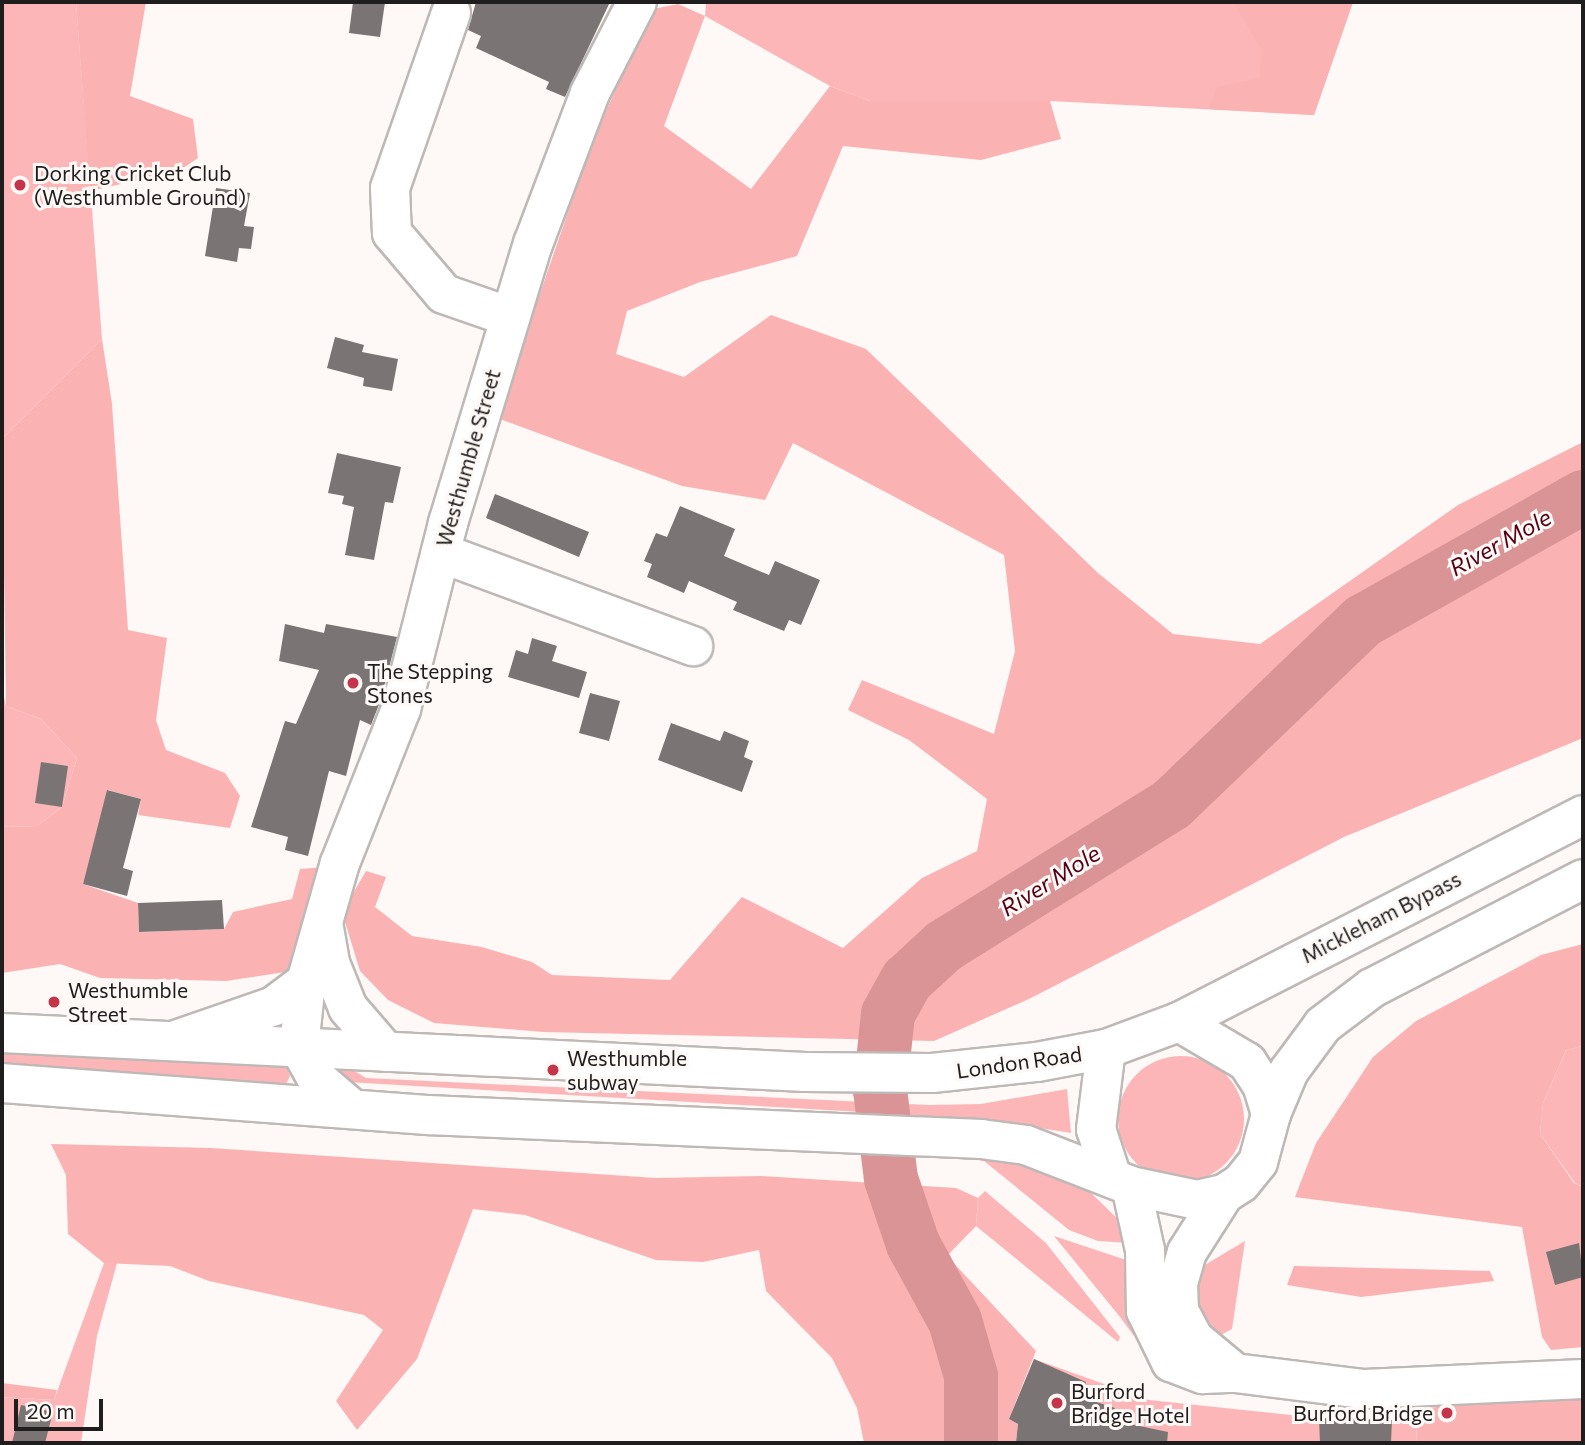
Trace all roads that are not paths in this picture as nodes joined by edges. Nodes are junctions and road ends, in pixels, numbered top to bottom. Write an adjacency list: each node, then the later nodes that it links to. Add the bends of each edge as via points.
1 (637, 2): 3 (main road, Westhumble Street, via 590,93)
2 (451, 13): 3 (main road, via 390,188 393,233 444,294)
3 (510, 317): 4 (main road, Westhumble Street)
4 (441, 553): 5 (main road); 8 (main road, Westhumble Street, via 401,709 340,863)
5 (694, 646)
6 (1583, 814): 10 (main road, Mickleham Bypass)
7 (1583, 879): 18 (main road, via 1372,988 1323,1024 1290,1071)
8 (324, 922): 9 (main road, Westhumble Street); 15 (main road, Westhumble Street, via 330,963 348,1008)
9 (306, 982): 12 (main road, via 274,1006); 13 (main road, Westhumble Street)
10 (1180, 1022): 14 (main road); 18 (main road, via 1247,1062 1262,1085)
11 (2, 1034): 12 (main road)
12 (176, 1040): 13 (main road)
13 (299, 1047): 15 (main road); 17 (main road, via 317,1079)
14 (1107, 1049): 15 (main road, London Road, via 932,1073 804,1072); 19 (main road, via 1096,1129)
15 (386, 1052)
16 (2, 1083): 17 (main road)
17 (351, 1108): 19 (main road, via 928,1135 1026,1145)
18 (1270, 1114): 20 (main road, via 1258,1162)
19 (1121, 1182): 20 (main road, via 1197,1200); 21 (main road, via 1145,1250 1146,1311 1159,1346 1171,1362 1203,1374)
20 (1224, 1194): 21 (main road, via 1186,1252 1178,1284 1179,1311 1194,1339)
21 (1235, 1373): 22 (main road, via 1364,1389 1481,1388)
22 (1583, 1379)

